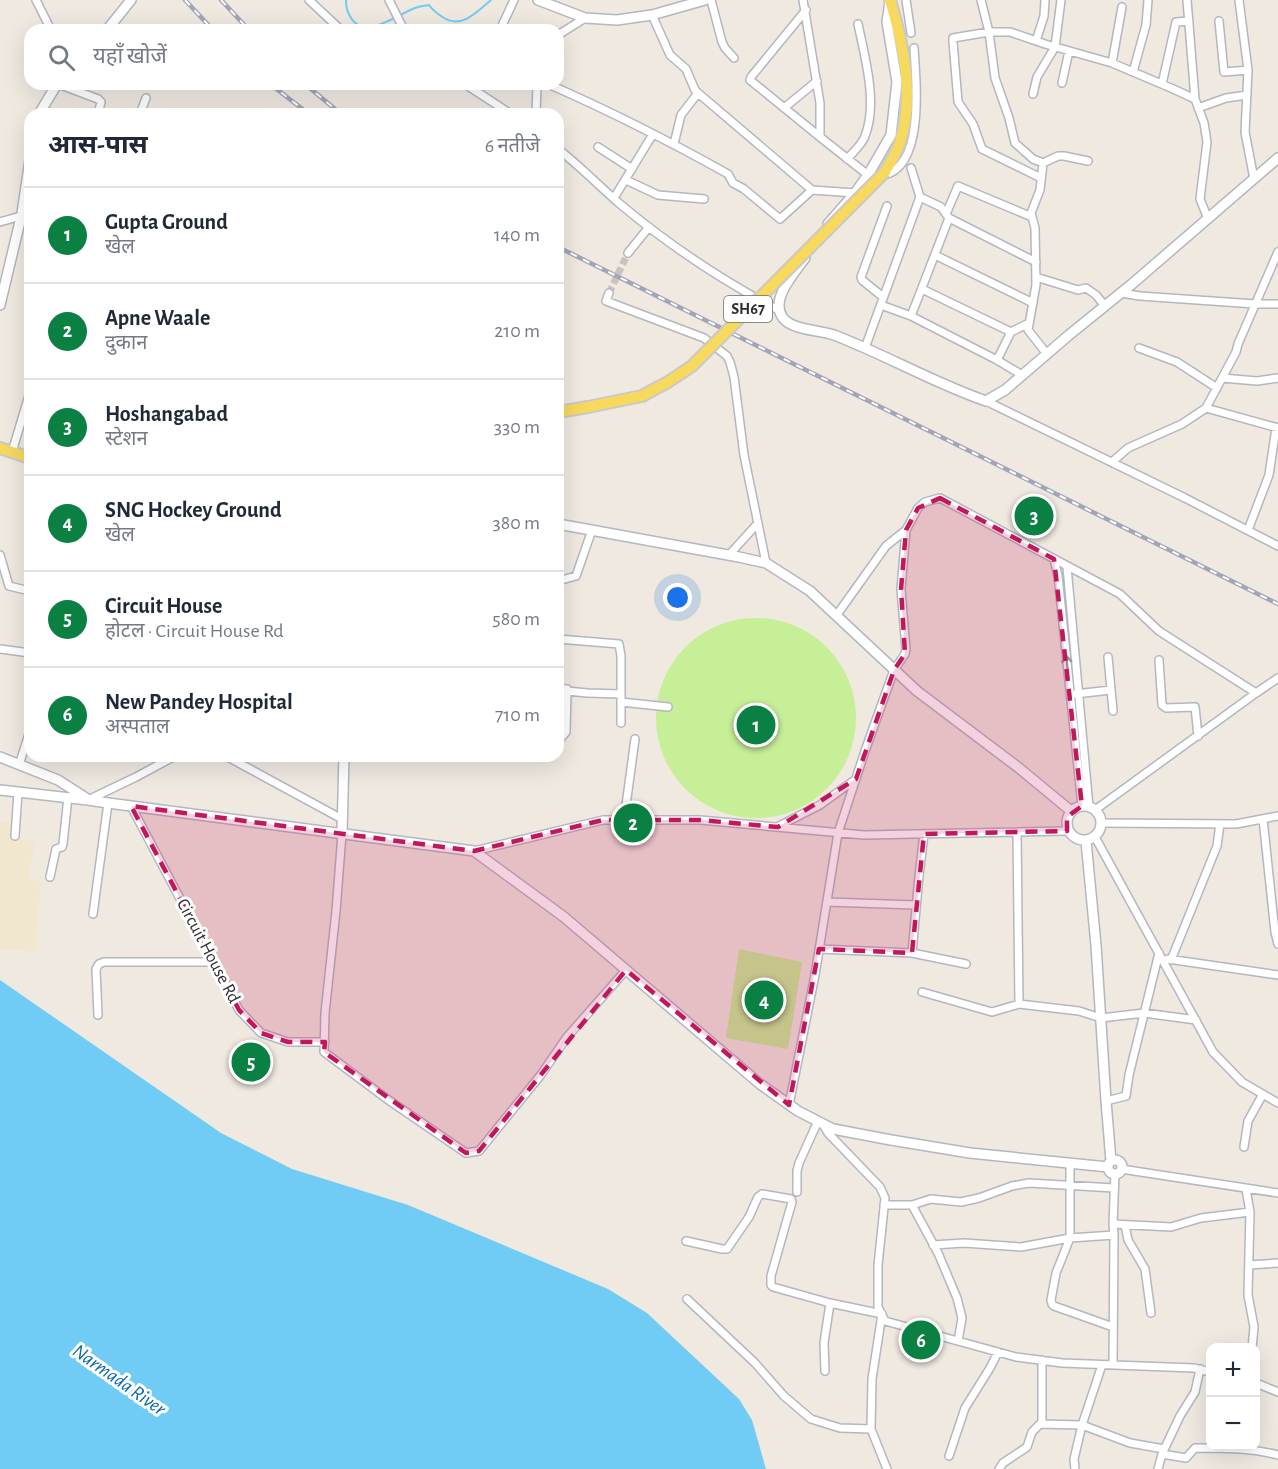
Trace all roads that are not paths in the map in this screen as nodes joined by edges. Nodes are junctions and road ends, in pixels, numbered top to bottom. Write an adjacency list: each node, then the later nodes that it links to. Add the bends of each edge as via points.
1 (36, 0): 24 (street)
2 (131, 0): 25 (street)
3 (309, 0): 26 (street)
4 (389, 0): 27 (street)
5 (514, 0): 28 (street)
6 (537, 0): 21 (street)
7 (705, 0): 20 (street)
8 (711, 0): 37 (street, via 722,42)
9 (803, 0): 19 (street)
10 (890, 0): 73 (street, via 887,22 897,82 891,135); 119 (main road, SH67, bridge, via 906,75 906,108 904,130 885,172 692,366 642,396)
11 (906, 0): 32 (street)
12 (981, 0): 31 (street)
13 (1045, 0): 33 (street)
14 (1061, 0): 34 (street)
15 (1148, 0): 40 (street, via 1146,25)
16 (1187, 0): 22 (street)
17 (1239, 0): 39 (street)
18 (1122, 7): 38 (street)
19 (806, 10): 41 (street); 60 (street, via 750,80)
20 (652, 15): 21 (street, via 618,20); 50 (street, via 670,55 686,69)
21 (585, 18): 30 (street)
22 (1189, 21): 43 (street, via 1176,22); 54 (street)
23 (1219, 21): 39 (street, via 1224,72)
24 (48, 24)
25 (111, 24)
26 (335, 24)
27 (400, 24)
28 (503, 24)
29 (858, 24): 68 (street, via 868,75 870,115 865,138)
30 (564, 31)
31 (989, 32): 33 (street, via 1010,32); 70 (street, via 995,78 1015,144); 74 (street, via 954,38 952,42 957,102 973,124 982,149)
32 (911, 33)
33 (1036, 41): 34 (street)
34 (1055, 47): 36 (street); 51 (street, via 1037,77)
35 (914, 48): 73 (street, via 917,110 908,153 892,173)
36 (1069, 51): 38 (street); 42 (street)
37 (734, 58)
38 (1112, 63): 40 (street)
39 (1248, 70): 52 (street)
40 (1133, 72): 43 (street)
41 (817, 81): 60 (street); 63 (street)
42 (1062, 84)
43 (1162, 84): 54 (street)
44 (53, 90): 55 (street)
45 (73, 90): 56 (street, via 98,99)
46 (476, 90): 49 (street)
47 (537, 90): 59 (street)
48 (562, 90): 62 (street)
49 (479, 92): 58 (street)
50 (698, 93): 64 (street, via 681,115); 77 (street)
51 (1033, 94)
52 (1247, 94): 61 (street); 75 (street, via 1245,132)
53 (146, 98): 57 (street)
54 (1195, 99): 61 (street)
55 (43, 108)
56 (100, 108)
57 (142, 108)
58 (502, 108)
59 (536, 108)
60 (784, 108): 63 (street)
61 (1198, 108): 87 (street, via 1207,142 1200,199)
62 (653, 134): 64 (street); 72 (street)
63 (820, 137): 68 (street)
64 (674, 144): 77 (street, via 728,174 733,183 780,219)
65 (598, 147): 72 (street)
66 (564, 154): 80 (street)
67 (1278, 158): 75 (street)
68 (847, 159): 73 (street)
69 (1088, 161): 70 (street, via 1058,156)
70 (1043, 163): 74 (street)
71 (911, 168): 79 (street)
72 (632, 169): 76 (street)
73 (868, 175): 78 (street)
74 (1041, 178): 86 (street)
75 (1254, 179): 87 (street)
76 (626, 180): 80 (street); 81 (street, via 658,195)
77 (812, 190): 78 (street)
78 (855, 193): 105 (street, via 831,219 782,291)
79 (920, 197): 85 (street, via 941,207); 98 (street)
80 (614, 198): 89 (street)
81 (704, 199)
82 (887, 206): 98 (street, via 861,277)
83 (24, 210): 84 (street)
84 (21, 216): 88 (street); 102 (street)
85 (947, 216): 86 (street, via 958,186); 92 (street); 93 (street)
86 (1032, 217): 93 (street)
87 (1208, 219): 97 (street)
88 (0, 222)
89 (649, 227): 91 (street); 105 (street, via 684,255)
90 (1278, 252): 100 (street)
91 (628, 253)
92 (935, 255): 95 (street); 99 (street)
93 (1036, 262): 94 (street)
94 (1036, 277): 99 (street); 104 (street, via 1078,290 1086,288)
95 (922, 288): 106 (street); 108 (street)
96 (609, 293): 126 (street, via 606,301 704,338 727,356 734,377)
97 (1121, 293): 100 (street); 104 (street)
98 (884, 297): 103 (street)
99 (1033, 303): 107 (street)
100 (1256, 304): 101 (street); 114 (street)
101 (1278, 304)
102 (0, 305)
103 (881, 305): 106 (street); 109 (street)
104 (1105, 306): 111 (street)
105 (780, 311): 109 (street, via 791,325 831,334)
106 (911, 316): 112 (street)
107 (1029, 323): 108 (street); 111 (street, via 1028,330)
108 (1011, 332): 112 (street)
109 (865, 348): 117 (street)
110 (1139, 348): 116 (street, via 1178,362)
111 (1047, 354): 113 (street)
112 (997, 360): 113 (street)
113 (1022, 375): 117 (street)
114 (1222, 378): 115 (street); 116 (street)
115 (1278, 378)
116 (1217, 388): 118 (street)
117 (986, 400): 125 (street)
118 (1206, 408): 121 (street); 125 (street, via 1182,424 1128,448)
119 (564, 411)
120 (24, 412): 123 (street)
121 (1277, 428): 130 (street, via 1269,475)
122 (0, 448): 123 (main road)
123 (12, 452): 124 (main road)
124 (24, 456)
125 (1112, 462): 130 (street)
126 (758, 523): 133 (street); 135 (street)
127 (564, 525): 128 (street)
128 (592, 530): 133 (street); 137 (street, via 576,576)
129 (906, 530): 134 (street, via 918,508 940,498); 139 (street, via 886,546); 145 (street, via 901,588 906,649)
130 (1248, 530): 131 (street)
131 (1278, 546)
132 (0, 555): 138 (street, via 9,586)
133 (729, 555): 135 (street)
134 (1054, 560): 136 (street); 152 (street, one-way to 134)
135 (766, 563): 139 (street, via 810,591)
136 (1067, 567): 150 (street); 151 (street, via 1120,594 1159,632)
137 (564, 580)
138 (24, 590)
139 (836, 616): 145 (street)
140 (564, 639): 153 (street, via 619,644)
141 (0, 649): 142 (street)
142 (24, 652)
143 (1108, 657): 148 (street)
144 (1159, 660): 158 (street, via 1162,705 1195,707)
145 (894, 670): 166 (street); 174 (street)
146 (1278, 678): 151 (street)
147 (564, 689): 149 (street)
148 (1111, 690): 150 (street); 155 (street)
149 (567, 691): 153 (street); 157 (street)
150 (1079, 693): 152 (street); 173 (street)
151 (1256, 693): 158 (street)
152 (1070, 694): 173 (street)
153 (621, 698): 154 (street); 156 (street)
154 (668, 706)
155 (1113, 711)
156 (621, 723)
157 (564, 734)
158 (1198, 736): 173 (street)
159 (635, 739): 178 (street)
160 (24, 750): 165 (street)
161 (0, 757): 165 (street)
162 (164, 762): 170 (street)
163 (237, 762): 176 (street)
164 (344, 762): 176 (street)
165 (19, 765): 170 (street, via 58,780)
166 (856, 779): 181 (street, via 820,805); 184 (street)
167 (0, 790): 168 (street)
168 (18, 792): 169 (street); 187 (street)
169 (68, 797): 170 (street); 190 (street, via 63,844 56,849)
170 (88, 800): 171 (street)
171 (108, 803): 172 (street); 195 (street)
172 (131, 806): 185 (street); 201 (street, Circuit House Rd)
173 (1089, 808): 174 (street, via 1076,807); 179 (street, via 1100,816)
174 (1071, 811): 182 (street)
175 (1278, 816): 177 (street)
176 (342, 819): 185 (street)
177 (1263, 819): 180 (street); 192 (street)
178 (624, 820): 181 (street, via 700,820); 189 (street, via 603,820)
179 (1101, 823): 180 (street); 188 (street, via 1100,831)
180 (1220, 824): 200 (street, via 1217,846)
181 (778, 827): 184 (street)
182 (1067, 831): 183 (street); 188 (street, via 1078,840)
183 (1017, 832): 186 (street); 206 (street)
184 (838, 833): 186 (street); 193 (street)
185 (342, 834): 189 (street); 211 (street)
186 (924, 834): 194 (street)
187 (15, 836)
188 (1090, 839): 199 (street); 209 (street)
189 (474, 851): 203 (street, via 564,917)
190 (50, 877)
191 (1278, 879): 192 (street)
192 (1269, 880): 196 (street)
193 (827, 902): 194 (street); 197 (street)
194 (916, 905): 198 (street)
195 (93, 914)
196 (1278, 944)
197 (819, 949): 198 (street); 215 (street)
198 (912, 953): 202 (street)
199 (1160, 956): 200 (street); 207 (street); 210 (street)
200 (1171, 960): 204 (street)
201 (214, 962): 208 (street, via 99,963); 211 (street, Circuit House Rd, via 239,1010 261,1033 288,1042)
202 (966, 964)
203 (626, 970): 211 (street, via 567,1037 479,1151 466,1153 387,1099 324,1052); 215 (street)
204 (1278, 975)
205 (922, 992): 206 (street, via 992,1012)
206 (1019, 1004): 209 (street, via 1079,1011)
207 (1144, 1013): 209 (street); 210 (street); 213 (street, via 1126,1096)
208 (98, 1015)
209 (1101, 1018): 213 (street)
210 (1196, 1020): 212 (street, via 1213,1052 1242,1082)
211 (325, 1042)
212 (1263, 1094): 214 (street); 217 (street, via 1248,1121)
213 (1106, 1101): 219 (street)
214 (1278, 1104)
215 (789, 1105): 216 (street)
216 (820, 1122): 218 (street, via 833,1129 924,1146); 223 (street, via 799,1163); 225 (street, via 880,1187)
217 (1244, 1148)
218 (1070, 1163): 219 (street); 220 (street)
219 (1114, 1168): 221 (street); 222 (street)
220 (1070, 1185): 221 (street); 226 (street, via 1029,1183 961,1202 931,1199); 231 (street)
221 (1114, 1188): 228 (street)
222 (1246, 1189): 224 (street); 227 (street)
223 (797, 1192)
224 (1278, 1193)
225 (884, 1205): 226 (street); 239 (street, via 878,1265 878,1307)
226 (912, 1205): 233 (street)
227 (1250, 1212): 229 (street, via 1201,1218 1171,1227); 235 (street)
228 (1113, 1224): 229 (street); 230 (street)
229 (1125, 1225): 238 (street, via 1128,1240 1145,1269)
230 (1114, 1235): 231 (street); 240 (street)
231 (1070, 1238): 233 (street, via 1022,1246); 240 (street, via 1056,1273 1052,1304)
232 (686, 1241): 237 (street, via 727,1249 758,1197 762,1194 791,1199 771,1285)
233 (933, 1245): 241 (street, via 957,1298 962,1318)
234 (1278, 1263): 235 (street)
235 (1249, 1265): 242 (street)
236 (687, 1299): 254 (street, via 811,1419 840,1428)
237 (830, 1303): 239 (street); 248 (street, via 824,1343)
238 (1151, 1313)
239 (882, 1314): 241 (street, via 885,1321); 254 (street, via 872,1378)
240 (1113, 1327): 246 (street)
241 (958, 1341): 243 (street)
242 (1252, 1343)
243 (998, 1352): 244 (street); 259 (street, via 964,1408)
244 (1042, 1360): 245 (street); 252 (street)
245 (1102, 1365): 246 (street); 253 (street)
246 (1113, 1365): 247 (street)
247 (1200, 1369): 249 (street); 257 (street, via 1195,1392)
248 (825, 1371)
249 (1206, 1371)
250 (1260, 1385): 251 (street)
251 (1278, 1392)
252 (1042, 1424): 253 (street); 261 (street, via 1032,1432 1027,1447 1003,1462)
253 (1082, 1425): 257 (street); 262 (street)
254 (871, 1429): 260 (street)
255 (1206, 1448): 257 (street, via 1195,1448 1186,1458)
256 (1260, 1450): 258 (street)
257 (1163, 1452): 263 (street)
258 (1278, 1455)
259 (949, 1456)
260 (886, 1469)
261 (999, 1469)
262 (1075, 1469)
263 (1158, 1469)

